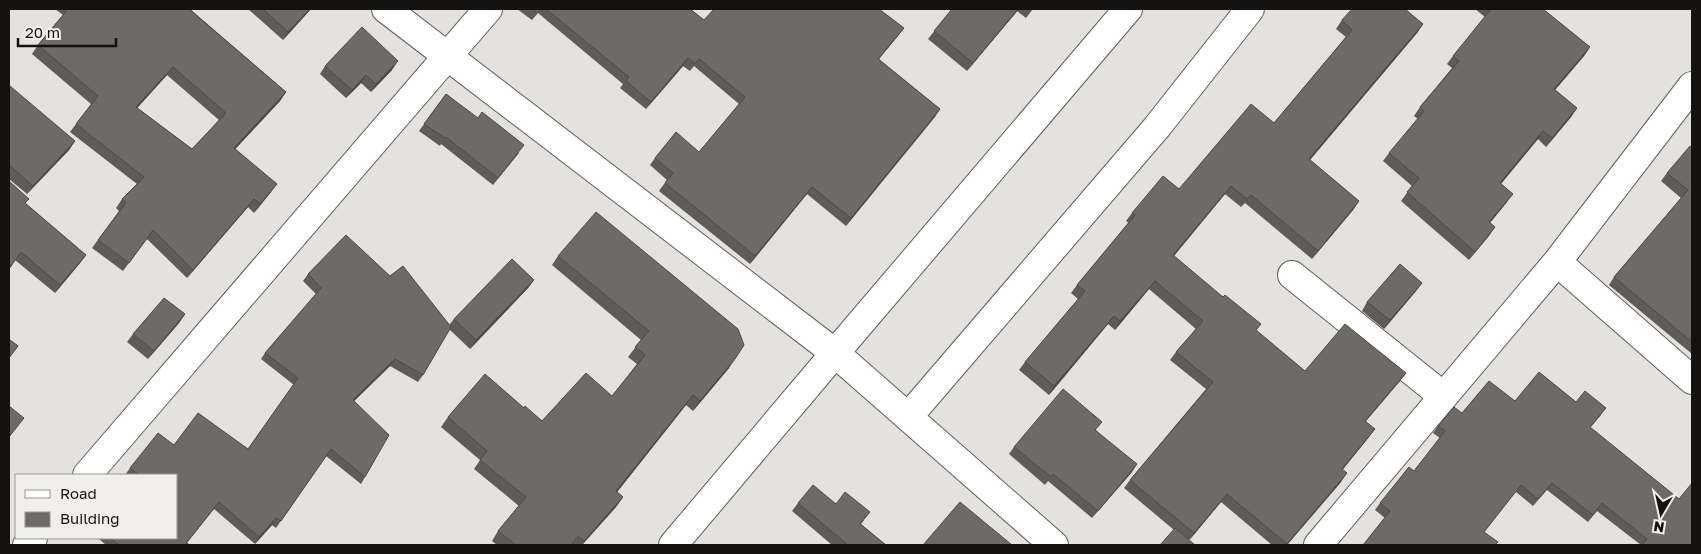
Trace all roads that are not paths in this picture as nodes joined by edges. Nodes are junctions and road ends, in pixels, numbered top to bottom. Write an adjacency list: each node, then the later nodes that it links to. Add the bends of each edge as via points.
1 (386, 9): 5 (street)
2 (488, 9): 5 (street)
3 (1128, 9): 9 (street)
4 (1250, 9): 12 (street, via 1150,134)
5 (449, 56): 9 (street); 13 (street)
6 (1692, 86): 7 (street)
7 (1557, 262): 10 (street); 11 (street)
8 (1292, 275): 11 (street)
9 (835, 353): 12 (street); 14 (street)
10 (1692, 380)
11 (1443, 396): 16 (street)
12 (908, 417): 15 (street)
13 (88, 474)
14 (673, 545)
15 (1054, 545)
16 (1318, 545)

